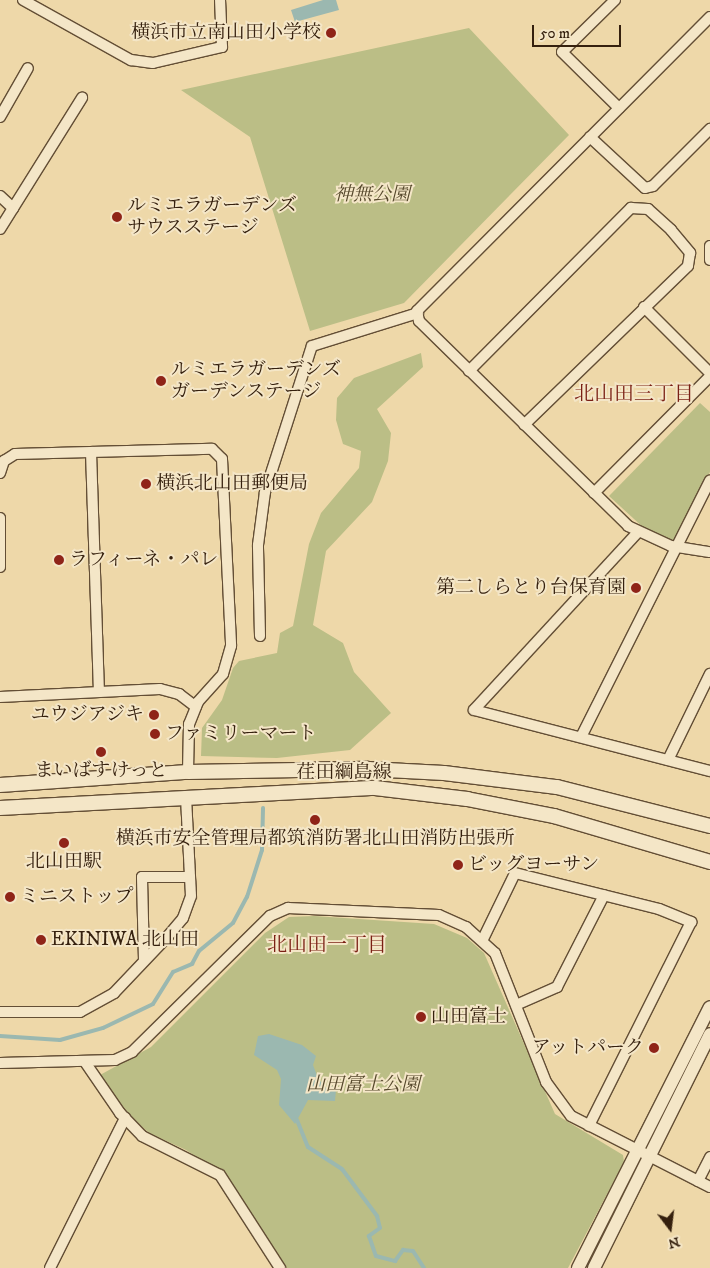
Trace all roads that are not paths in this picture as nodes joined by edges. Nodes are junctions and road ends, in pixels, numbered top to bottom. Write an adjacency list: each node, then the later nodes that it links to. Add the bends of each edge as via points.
1 (24, 0): 2 (street, via 131,60 153,63 222,47)
2 (220, 0)
3 (615, 0): 7 (street, via 562,52)
4 (710, 18): 7 (street)
5 (28, 68): 8 (street)
6 (82, 98): 12 (street)
7 (619, 108): 10 (street)
8 (0, 117)
9 (710, 129): 10 (street, via 654,186 645,188)
10 (590, 137): 17 (street, via 422,303)
11 (0, 196): 12 (street)
12 (13, 208): 13 (street)
13 (0, 229)
14 (710, 246): 15 (street)
15 (710, 260)
16 (644, 307): 18 (street, via 690,260 671,230 639,206 630,208); 19 (street); 20 (street)
17 (418, 313): 18 (street, via 419,321); 30 (street, via 312,346 265,492 258,545)
18 (468, 371): 20 (street)
19 (710, 374): 24 (street)
20 (524, 425): 24 (street)
21 (91, 452): 22 (street, via 15,454 4,461); 32 (street); 34 (street, via 212,449 222,459 231,646 223,674)
22 (0, 473)
23 (710, 480): 27 (street)
24 (594, 493): 26 (street)
25 (0, 518): 29 (street)
26 (638, 532): 27 (street); 35 (street, via 474,710)
27 (675, 547): 28 (street); 35 (street)
28 (710, 552)
29 (0, 567)
30 (260, 636)
31 (710, 674): 36 (street)
32 (99, 692): 33 (street); 34 (street, via 160,689 179,694)
33 (0, 697)
34 (196, 707): 38 (street, via 189,724)
35 (581, 737): 36 (street)
36 (668, 760): 37 (street)
37 (710, 771)
38 (188, 772): 39 (main road, 荏田綱島線); 42 (main road, 荏田綱島線, via 368,769 444,773 557,787)
39 (0, 785)
40 (186, 796): 41 (main road, 荏田綱島線); 43 (main road, 荏田綱島線, via 375,788 466,799 554,816); 44 (street)
41 (0, 808)
42 (710, 826)
43 (710, 862)
44 (190, 877): 47 (street, via 191,896 183,918); 47 (street, via 142,877)
45 (604, 895): 46 (street, via 515,873); 48 (street, via 557,987); 55 (street, via 691,922)
46 (483, 939): 48 (street, via 502,967); 52 (street, via 439,915 288,908 270,916 132,1052 115,1060)
47 (144, 960): 50 (street, via 114,993 80,1012)
48 (516, 1005): 55 (street, via 546,1082 571,1116)
49 (710, 1007): 56 (street)
50 (0, 1012)
51 (710, 1034): 56 (street)
52 (85, 1062): 53 (street); 54 (street)
53 (0, 1063)
54 (125, 1118): 60 (street); 61 (street, via 142,1136 220,1176)
55 (589, 1126): 56 (street)
56 (644, 1154): 58 (street); 62 (street); 63 (street)
57 (710, 1157): 58 (street)
58 (698, 1181): 59 (street)
59 (710, 1186)
60 (50, 1268)
61 (280, 1268)
62 (578, 1268)
63 (594, 1268)

